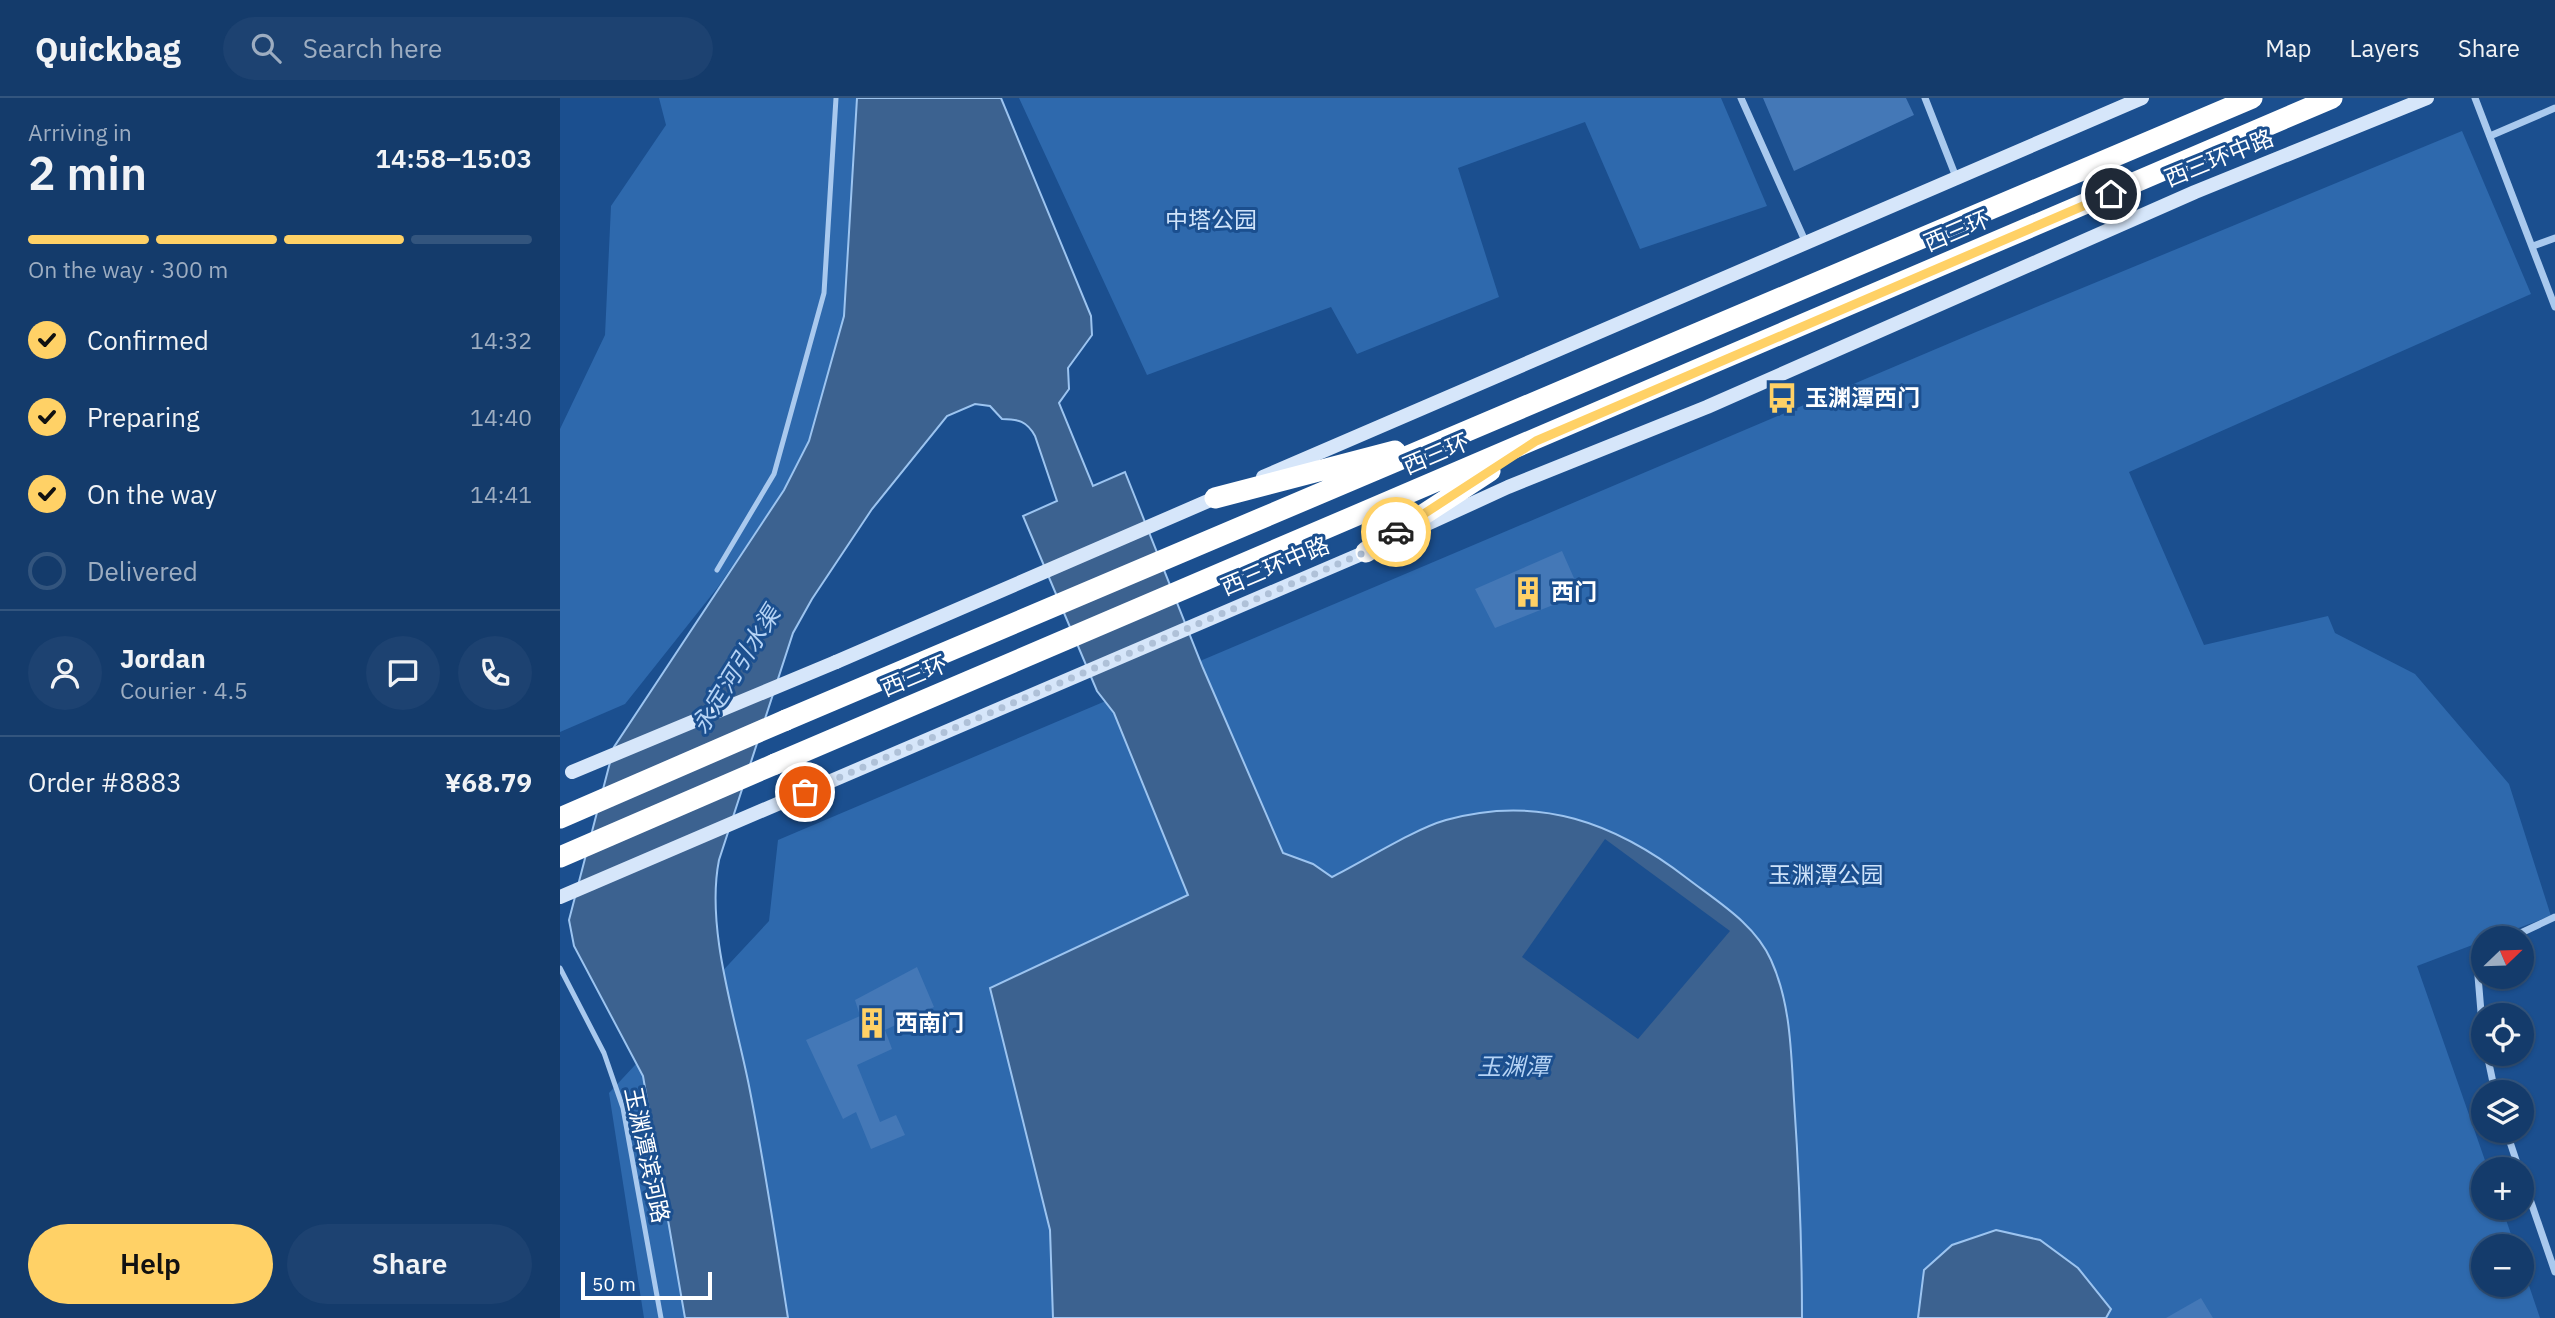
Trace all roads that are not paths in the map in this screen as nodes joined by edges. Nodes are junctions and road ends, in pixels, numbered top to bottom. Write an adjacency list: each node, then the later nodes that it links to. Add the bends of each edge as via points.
1 (836, 98): 21 (lane, via 824,293 775,474)
2 (1741, 98): 14 (street)
3 (1925, 98): 12 (street)
4 (2143, 98): 12 (street)
5 (2252, 98): 17 (highway, 西三环)
6 (2332, 98): 18 (highway, 西三环)
7 (2427, 98): 9 (street, 西三环中路)
8 (2475, 98): 11 (street)
9 (2405, 102): 20 (street, 西三环中路)
10 (2555, 108): 11 (street)
11 (2490, 136): 15 (street)
12 (1957, 178): 14 (street)
13 (2555, 238): 15 (street)
14 (1806, 243): 19 (street)
15 (2533, 246): 16 (street)
16 (2555, 307)
17 (1468, 432): 19 (highway); 23 (highway, 西三环, bridge)
18 (1536, 441): 20 (highway); 24 (highway, 西三环, bridge)
19 (1215, 498): 22 (street, bridge)
20 (1366, 552): 25 (street, 西三环中路)
21 (717, 570)
22 (566, 775)
23 (560, 818)
24 (560, 857)
25 (560, 897)
26 (2555, 917): 27 (street)
27 (2534, 927)
28 (560, 968): 31 (lane, 玉渊潭滨河路, via 604,1052 623,1108)
29 (2534, 1211): 30 (street)
30 (2555, 1272)
31 (660, 1318)

